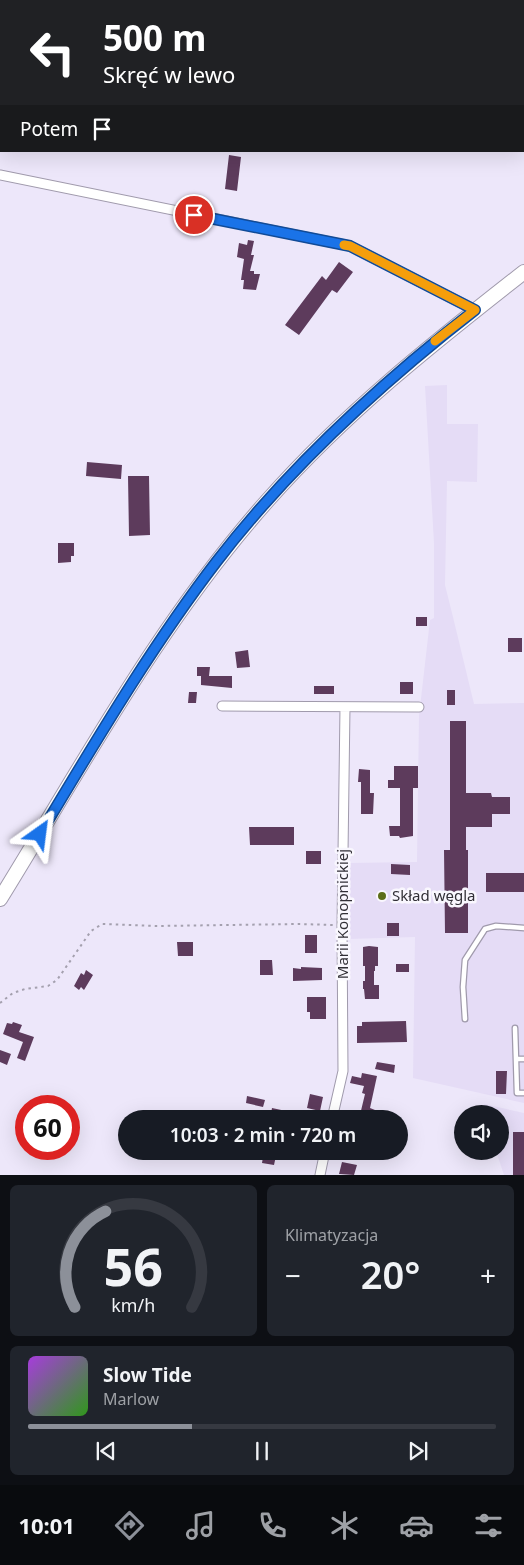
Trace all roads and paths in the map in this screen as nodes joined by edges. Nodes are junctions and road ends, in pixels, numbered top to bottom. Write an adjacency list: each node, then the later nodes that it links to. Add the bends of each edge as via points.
1 (0, 175): 3 (street, via 350,246)
2 (524, 272): 3 (main road)
3 (475, 310): 7 (main road, via 400,371 328,437 267,501 218,560 151,654)
4 (222, 706): 6 (street)
5 (419, 707): 6 (street)
6 (345, 708): 8 (street, Marii Konopnickiej)
7 (0, 898)
8 (342, 926): 10 (path, via 102,924 91,931 57,980 48,986 25,989); 16 (street, Marii Konopnickiej, via 343,1071)
9 (524, 928): 11 (lane, via 496,926 485,929 465,960)
10 (0, 1003)
11 (465, 1019)
12 (516, 1028): 13 (lane)
13 (516, 1059): 14 (lane); 15 (lane, via 517,1093)
14 (524, 1059)
15 (524, 1093)
16 (334, 1110)
17 (323, 1160): 18 (street)
18 (320, 1175)

